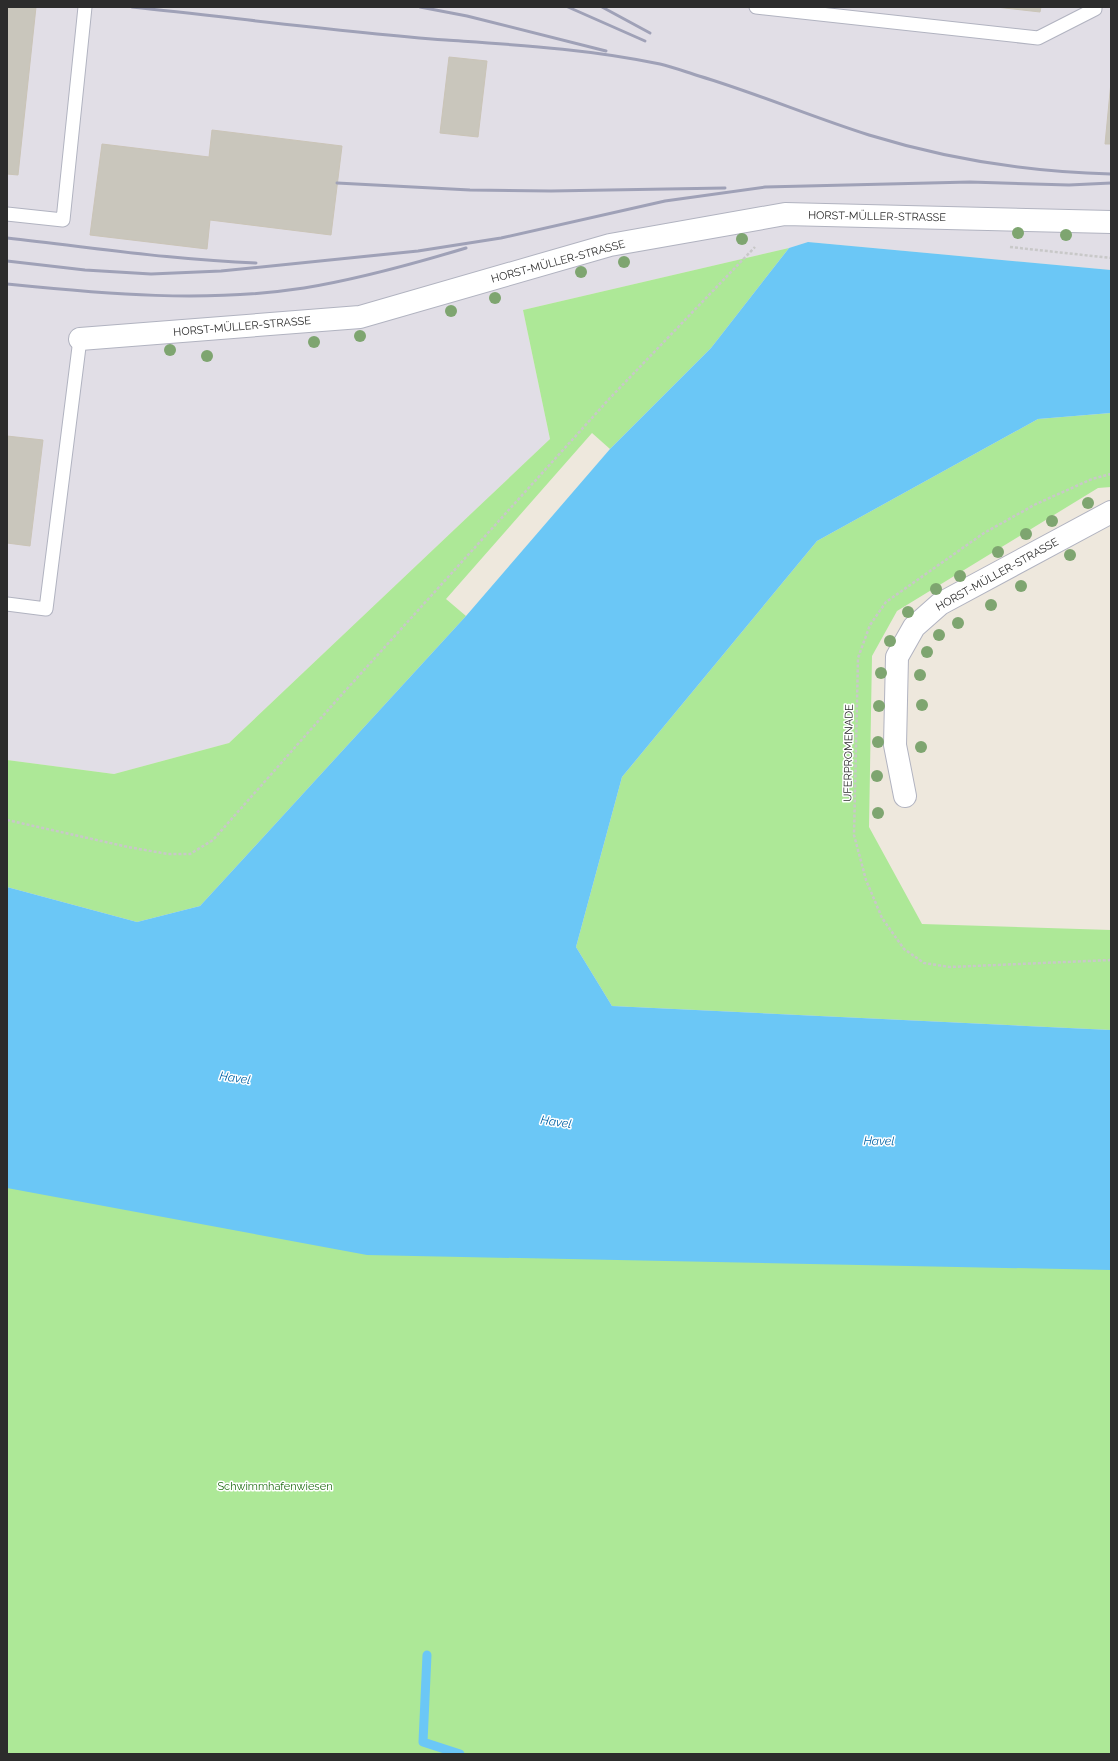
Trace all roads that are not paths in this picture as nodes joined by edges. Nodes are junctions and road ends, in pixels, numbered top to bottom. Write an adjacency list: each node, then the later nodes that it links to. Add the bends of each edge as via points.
1 (85, 7): 4 (lane, via 63,220)
2 (756, 7): 3 (lane, via 1038,38)
3 (1095, 7)
4 (7, 214)
5 (1111, 222): 6 (street, HORST-MÜLLER-STRASSE, via 785,214 610,245 360,317)
6 (80, 339): 8 (lane, via 46,608)
7 (1111, 512): 9 (street, HORST-MÜLLER-STRASSE, via 940,604 914,627 897,657 895,745)
8 (7, 604)
9 (905, 796)

